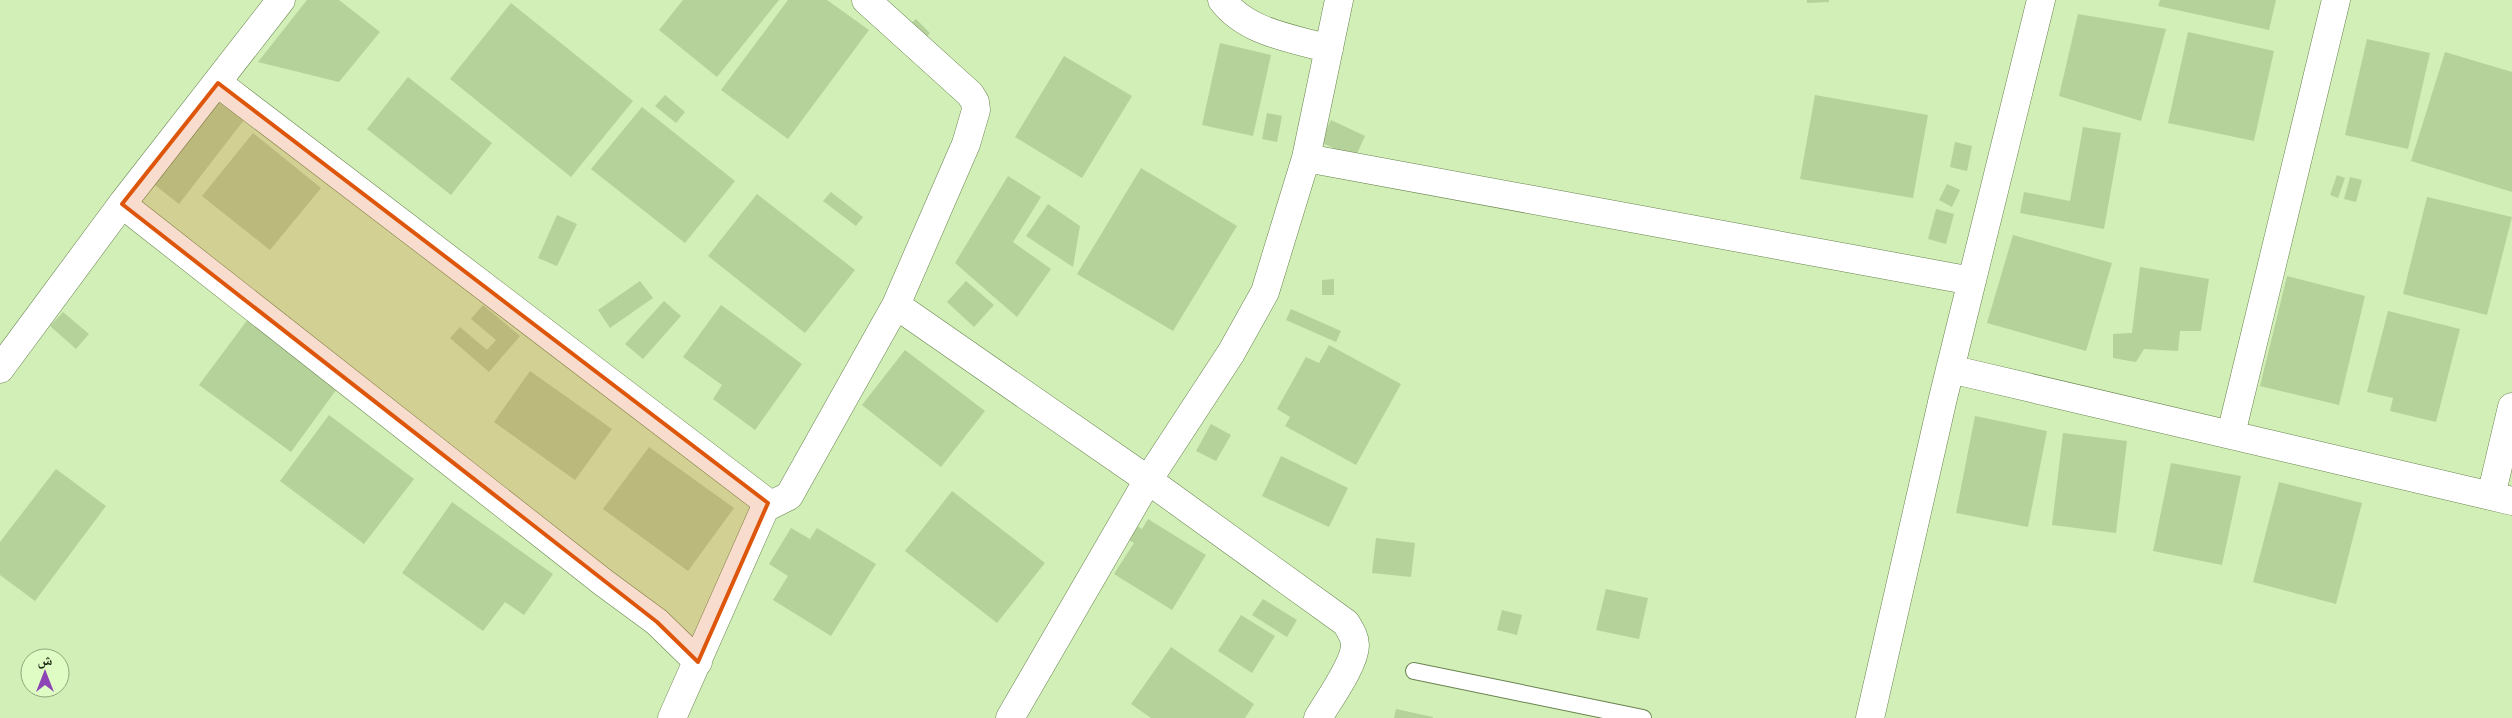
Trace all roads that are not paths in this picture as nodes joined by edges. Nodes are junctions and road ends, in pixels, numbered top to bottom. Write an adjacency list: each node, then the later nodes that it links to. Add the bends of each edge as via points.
1 (281, 0): 8 (street)
2 (866, 0): 12 (street, via 928,54 976,102 966,144)
3 (1222, 0): 7 (street, via 1240,20)
4 (1339, 0): 7 (street)
5 (2041, 0): 11 (street)
6 (2336, 0): 16 (street)
7 (1329, 49): 9 (street)
8 (218, 83): 10 (street); 19 (street, via 768,503)
9 (1306, 158): 11 (street); 17 (street, via 1265,292 1231,353)
10 (122, 204): 13 (street); 20 (street, via 657,622)
11 (1972, 281): 14 (street)
12 (896, 305): 17 (street); 19 (street, via 789,496)
13 (0, 369)
14 (1950, 369): 16 (street); 26 (street)
15 (2512, 407): 18 (street)
16 (2230, 434): 18 (street)
17 (1148, 480): 23 (street); 24 (street, via 1346,624 1355,645 1352,660)
18 (2501, 498)
19 (766, 508): 20 (street)
20 (698, 662): 22 (street)
21 (1414, 671): 25 (lane)
22 (672, 718)
23 (1010, 718)
24 (1318, 718)
25 (1643, 718)
26 (1870, 718)

